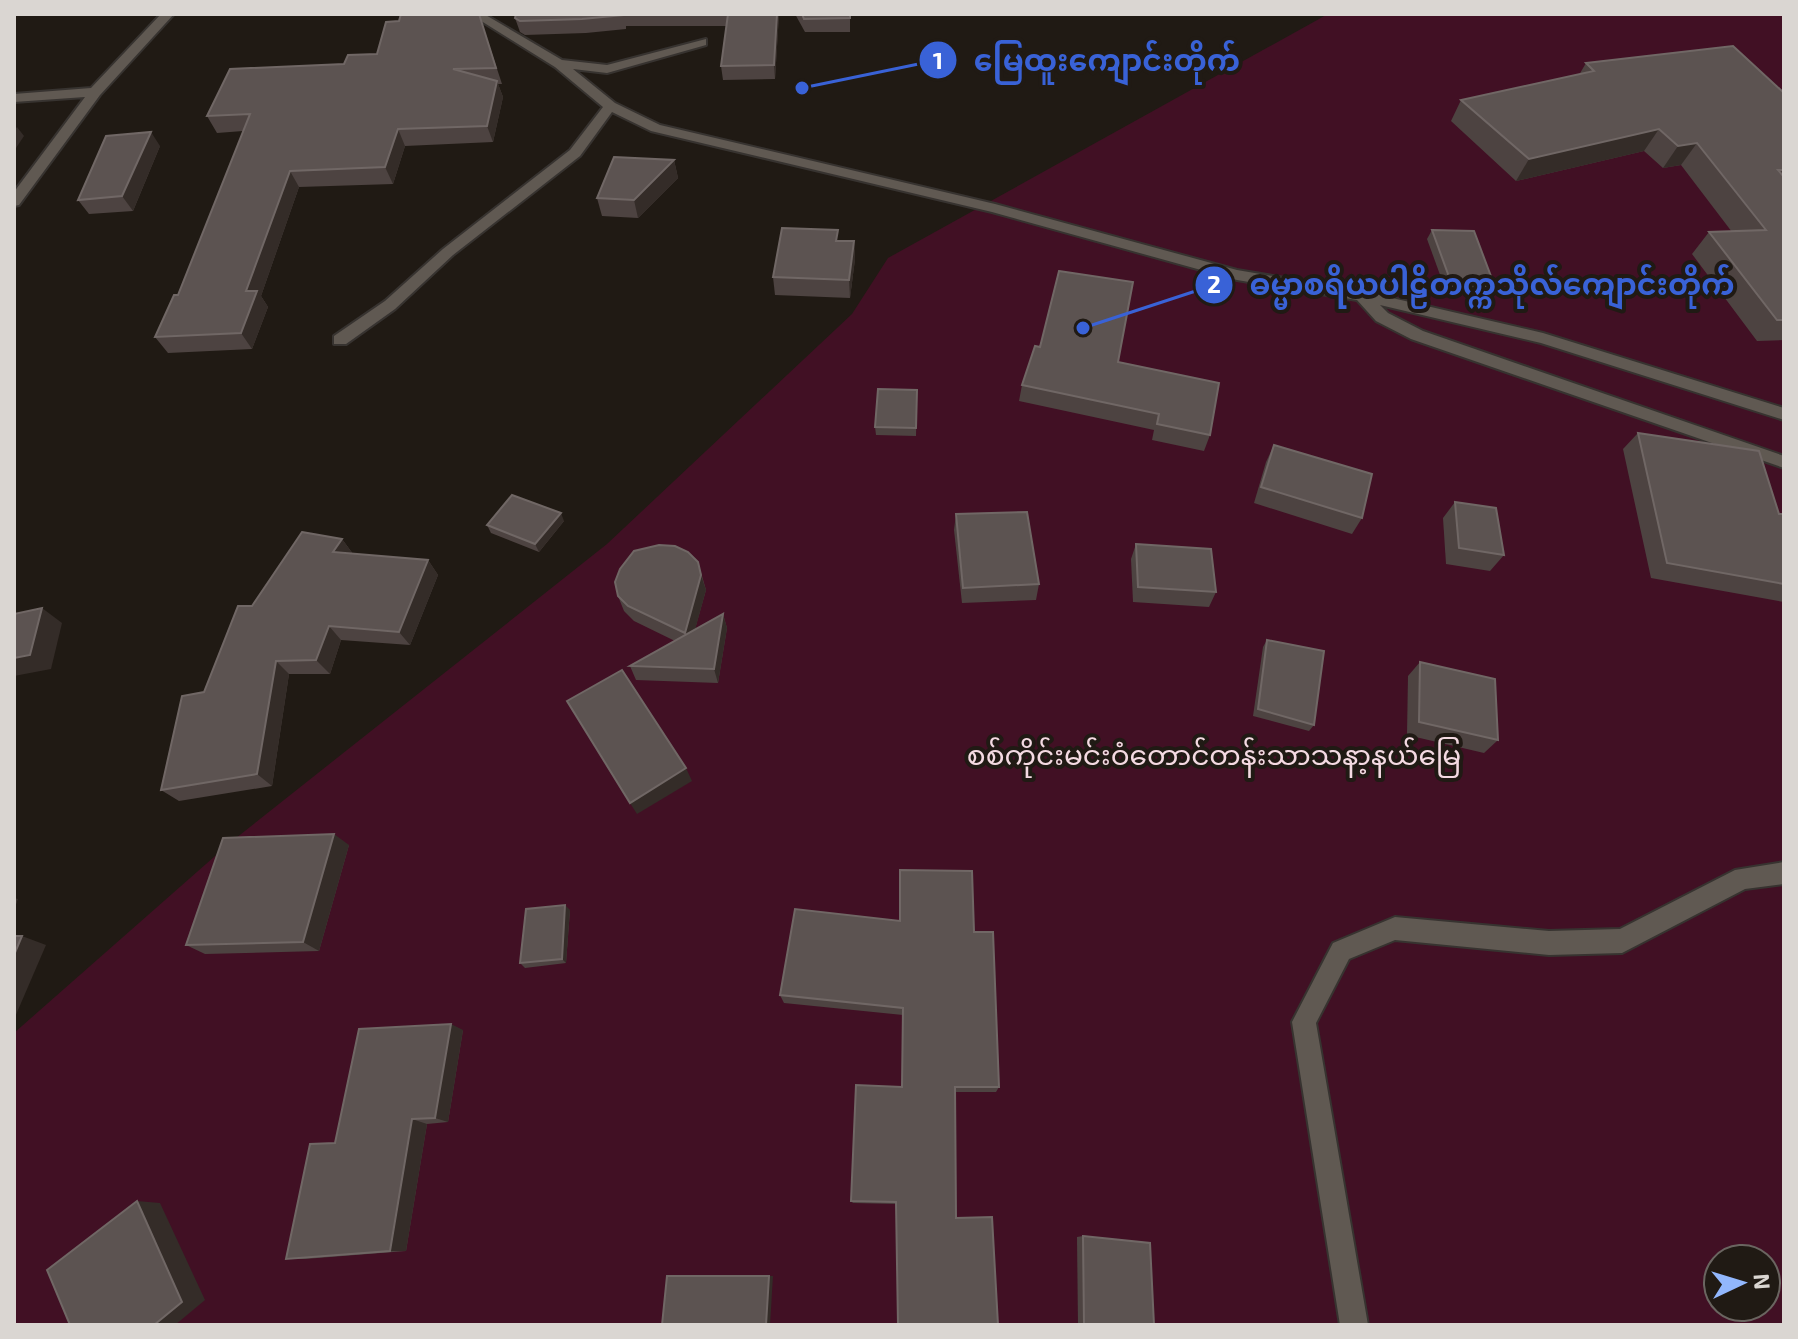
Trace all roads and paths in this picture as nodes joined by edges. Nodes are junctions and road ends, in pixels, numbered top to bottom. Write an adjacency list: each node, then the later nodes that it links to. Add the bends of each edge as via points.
1 (168, 14): 5 (street)
2 (476, 14): 4 (street)
3 (702, 42): 4 (street, via 607,69)
4 (559, 64): 7 (street)
5 (95, 92): 6 (street); 8 (street)
6 (14, 98)
7 (610, 106): 11 (street, via 656,128 995,208 1237,275); 12 (street, via 575,153)
8 (49, 154): 9 (street); 10 (street)
9 (14, 177)
10 (14, 202)
11 (1362, 296): 13 (street, via 1543,338); 14 (street, via 1382,317 1417,335)
12 (340, 340)
13 (1784, 414)
14 (1781, 462)
15 (1784, 873): 16 (street, via 1743,878 1622,941 1549,943 1395,928 1341,951 1304,1022)
16 (1354, 1325)

